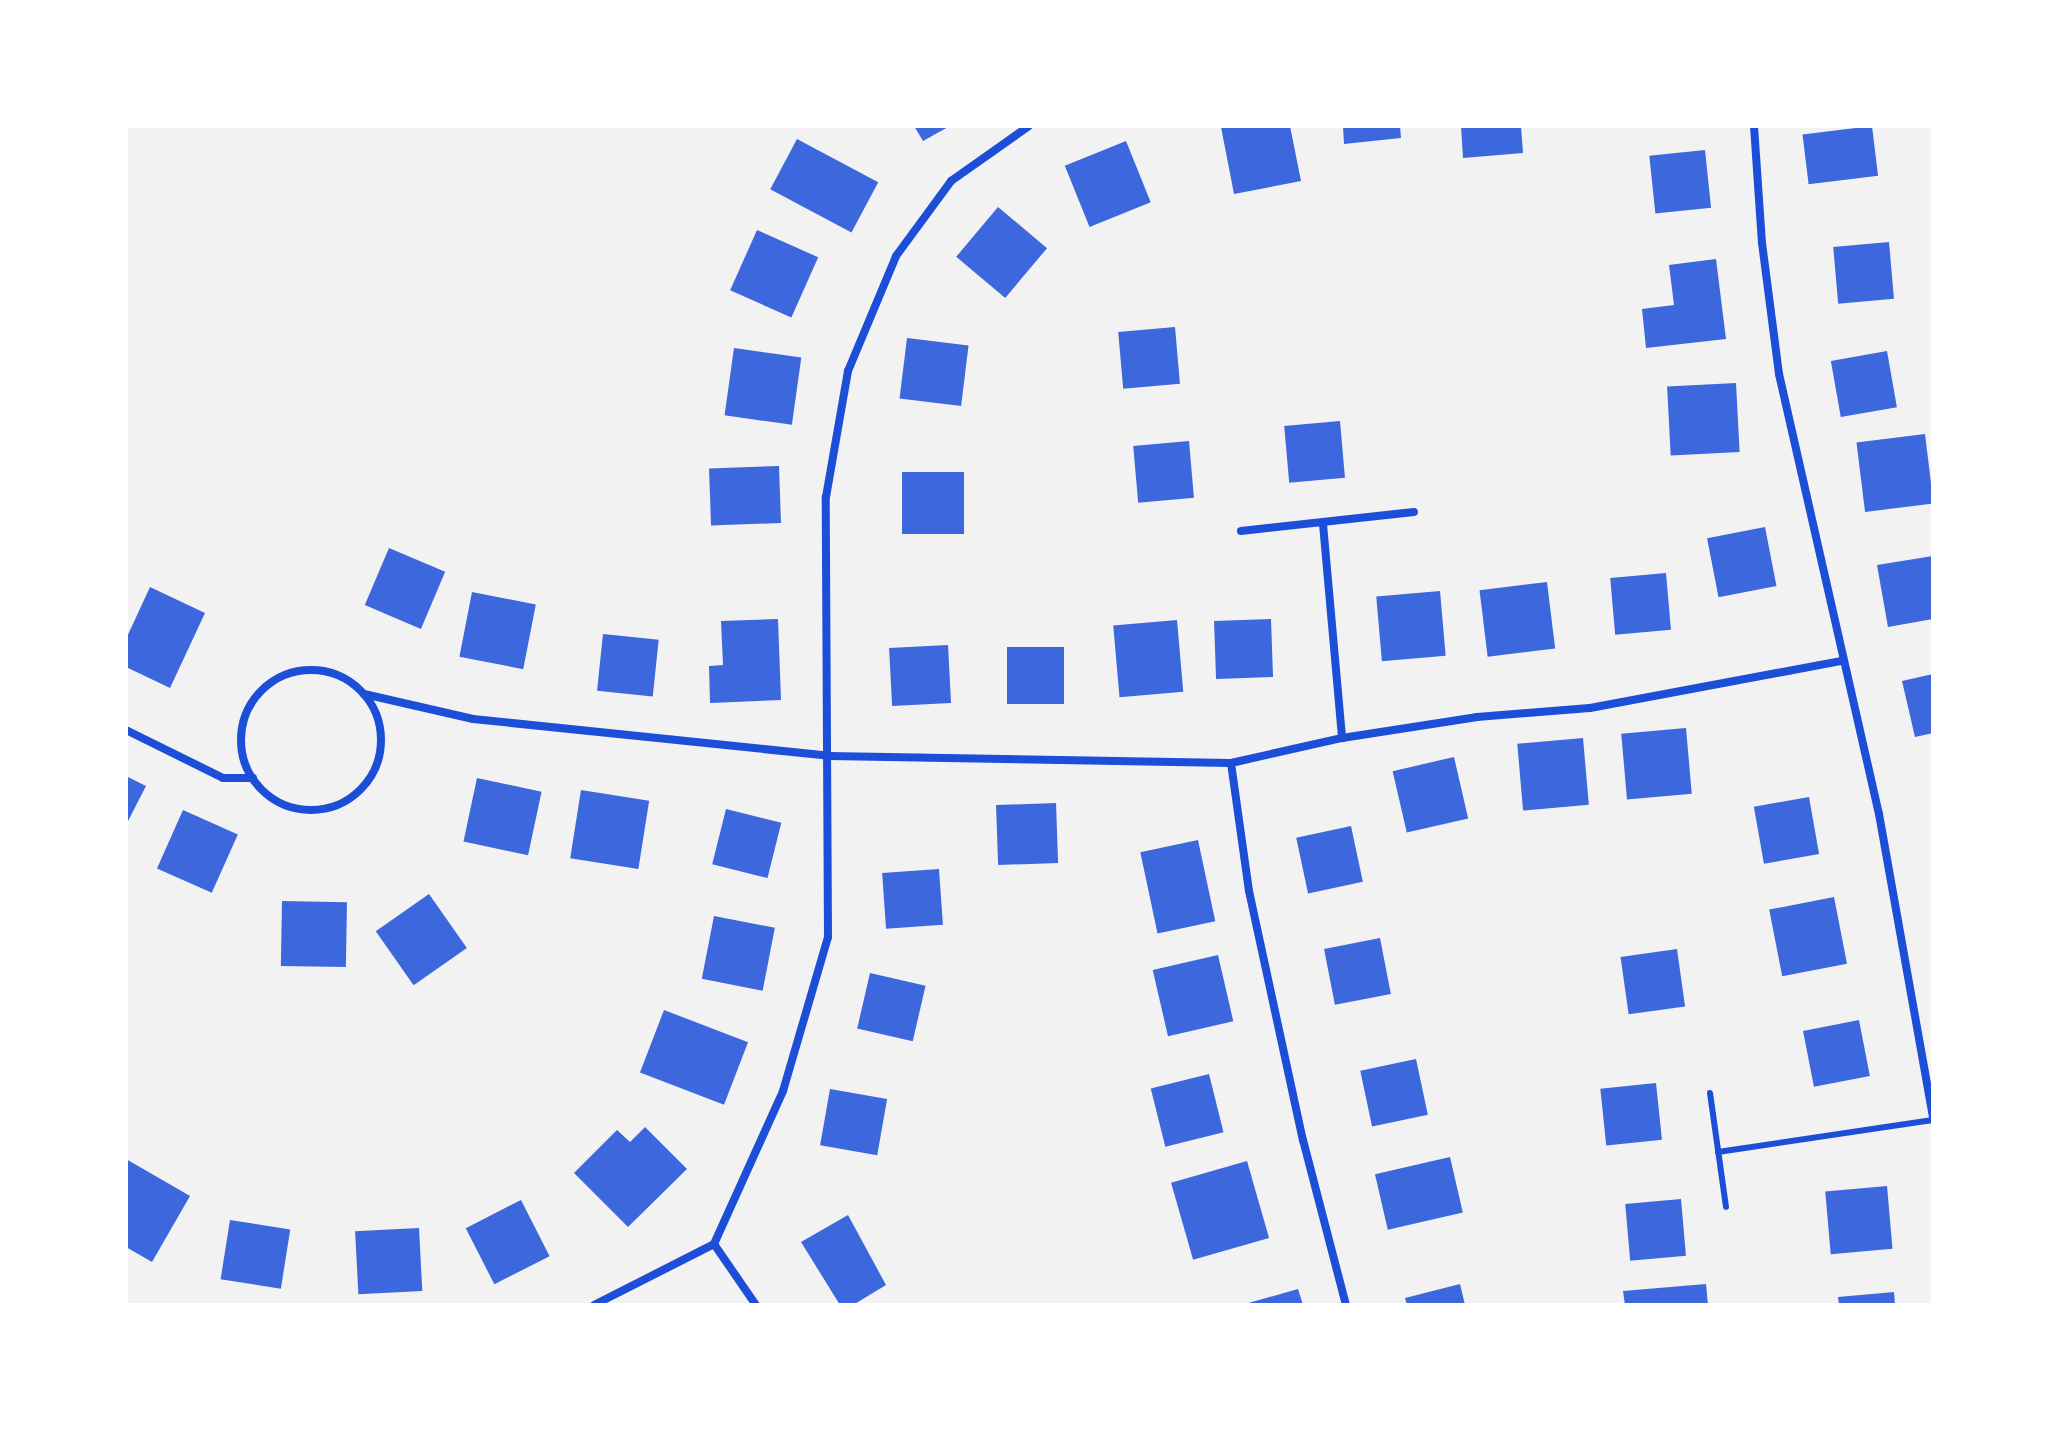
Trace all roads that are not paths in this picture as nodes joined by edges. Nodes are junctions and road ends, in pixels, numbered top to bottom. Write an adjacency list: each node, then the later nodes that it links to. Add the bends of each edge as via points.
1 (1029, 126): 10 (street, via 951,181 896,256 848,371 826,497)
2 (1754, 126): 6 (street, via 1779,374)
3 (1414, 512): 4 (street)
4 (1323, 524): 5 (street); 9 (street)
5 (1241, 531)
6 (1842, 661): 9 (street, via 1590,708 1477,717); 14 (street, via 1879,814)
7 (364, 694): 10 (street, via 473,719); 12 (street, via 326,671 281,676 263,689 241,728 242,750); 12 (street, via 376,714 379,759 351,798 306,811 283,805)
8 (126, 730): 12 (street, via 223,778)
9 (1342, 738): 11 (street)
10 (829, 756): 11 (street); 17 (street, via 828,937 783,1091)
11 (1231, 763): 20 (street, via 1249,891 1303,1140)
12 (253, 778)
13 (1710, 1093): 15 (lane)
14 (1933, 1118): 15 (lane)
15 (1718, 1152): 16 (lane)
16 (1726, 1207)
17 (714, 1244): 18 (street); 19 (street)
18 (594, 1305)
19 (756, 1305)
20 (1346, 1305)

